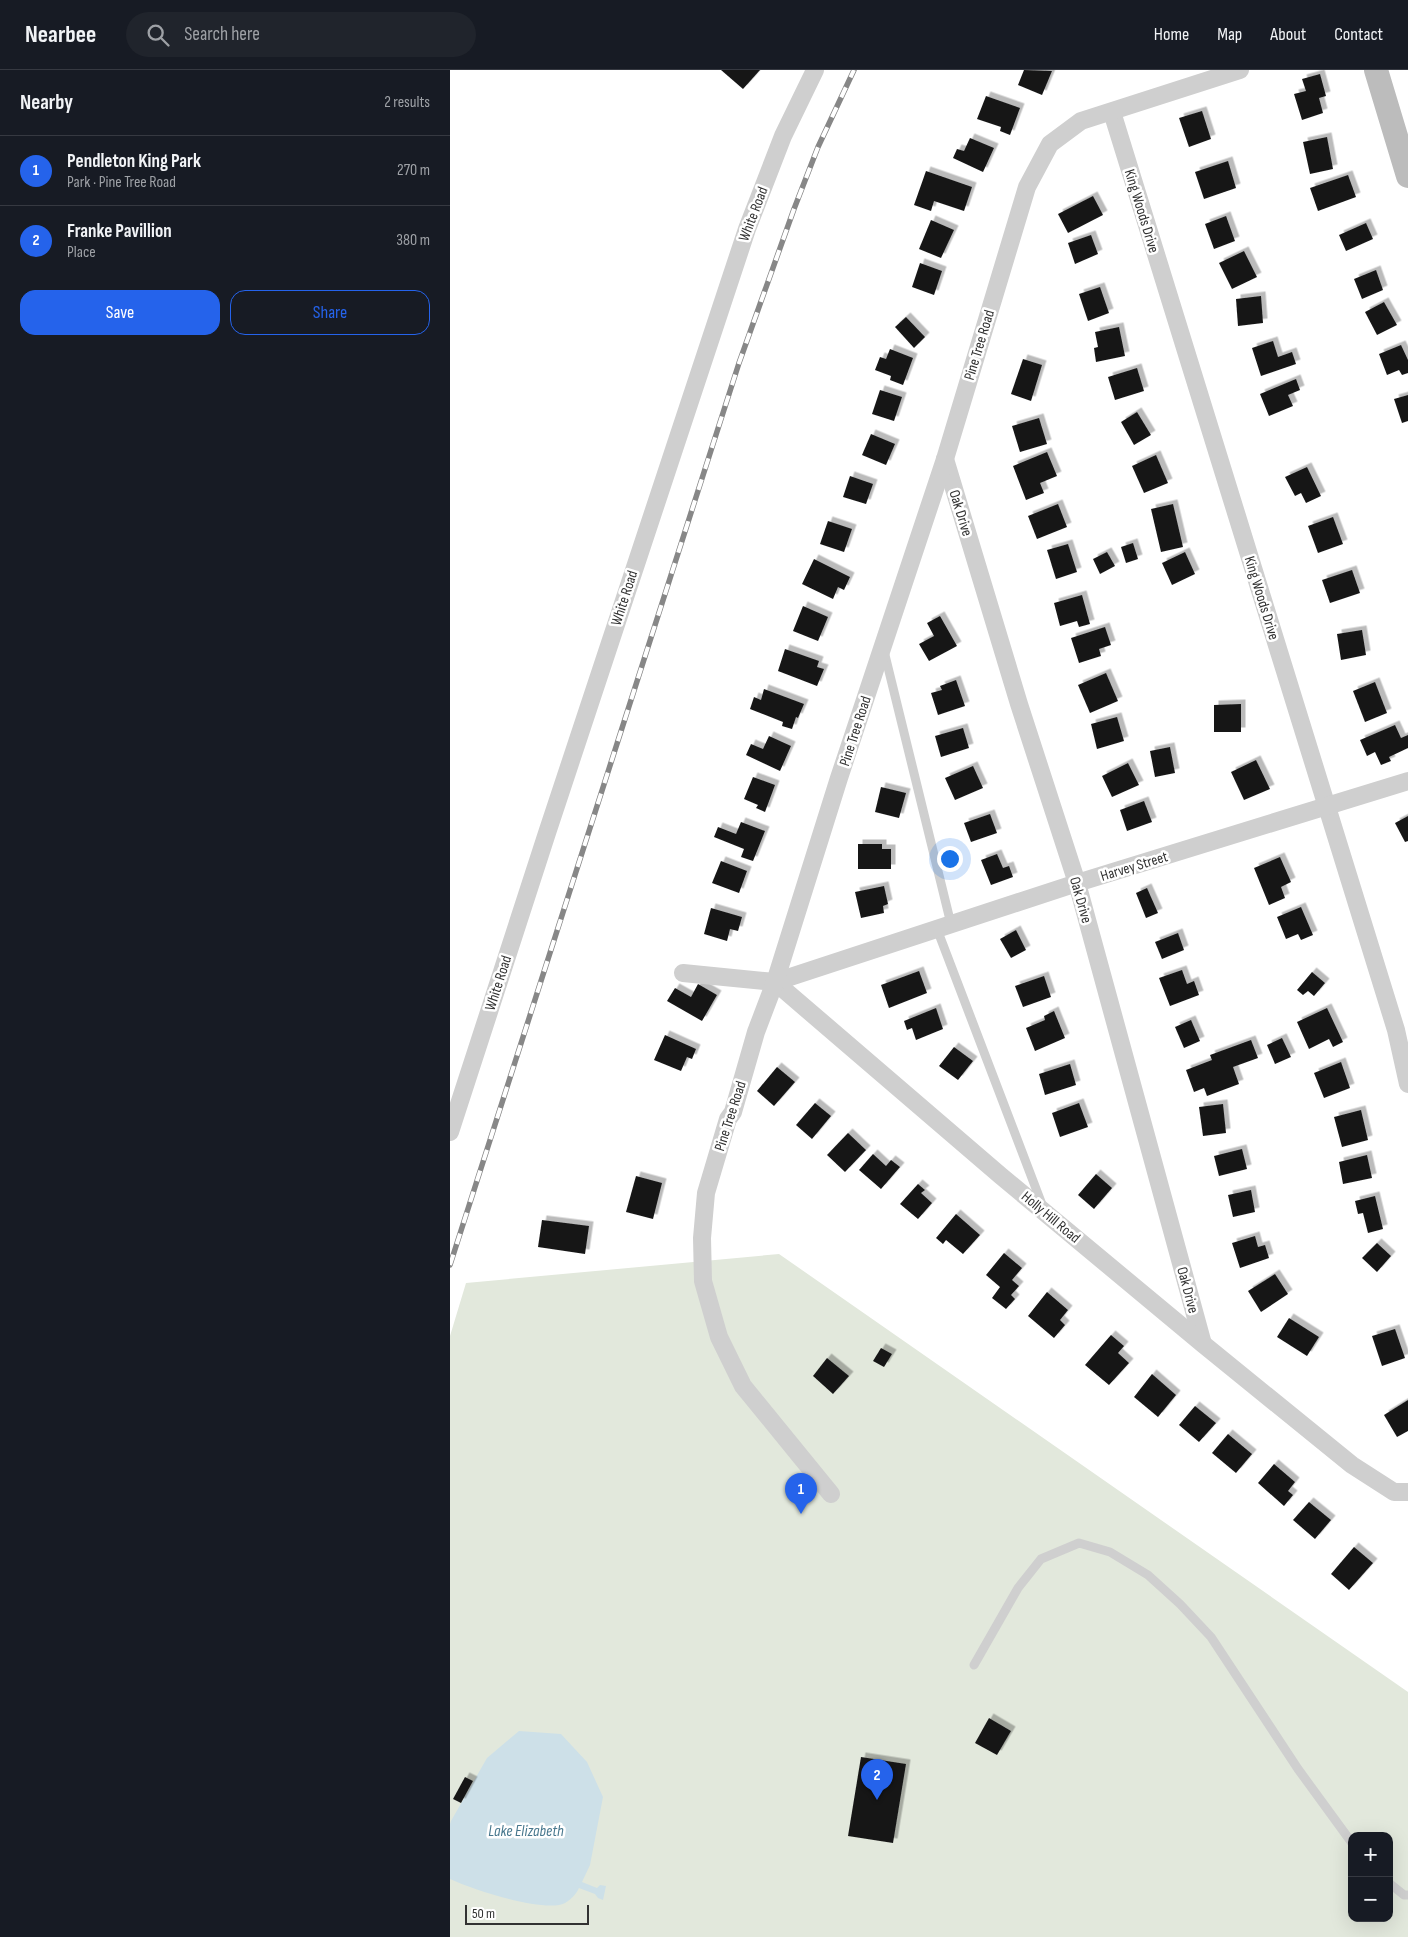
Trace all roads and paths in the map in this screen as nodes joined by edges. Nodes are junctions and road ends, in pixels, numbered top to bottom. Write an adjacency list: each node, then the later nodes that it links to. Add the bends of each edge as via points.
1 (814, 70): 15 (street, White Road, via 747,229)
2 (1240, 70): 4 (street, Pine Tree Road)
3 (1376, 70): 5 (street)
4 (1112, 112): 6 (street, Pine Tree Road, via 1080,121 1050,144 1027,186); 9 (street, King Woods Drive)
5 (1408, 176)
6 (944, 459): 7 (street, Pine Tree Road); 10 (street, Oak Drive)
7 (883, 646): 11 (lane); 13 (street, Pine Tree Road)
8 (1408, 781): 9 (street, Harvey Street)
9 (1326, 806): 10 (street, Harvey Street); 14 (street, King Woods Drive, via 1396,1030)
10 (1077, 884): 11 (street, Harvey Street); 17 (street, Oak Drive)
11 (944, 927): 13 (street, Harvey Street); 16 (lane)
12 (683, 973): 13 (street)
13 (775, 982): 16 (street, Holly Hill Road); 19 (street, Pine Tree Road, via 756,1032 706,1193 703,1281 719,1337 743,1386)
14 (1408, 1084)
15 (450, 1132)
16 (1044, 1212): 17 (street, Holly Hill Road)
17 (1203, 1344): 18 (street, Holly Hill Road, via 1352,1465 1394,1492)
18 (1408, 1492)
19 (831, 1494)
20 (974, 1665): 21 (lane, via 1018,1588 1041,1559 1079,1543 1110,1552 1148,1575 1211,1637)
21 (1348, 1838)
22 (1393, 1886): 23 (lane)
23 (1408, 1895)

